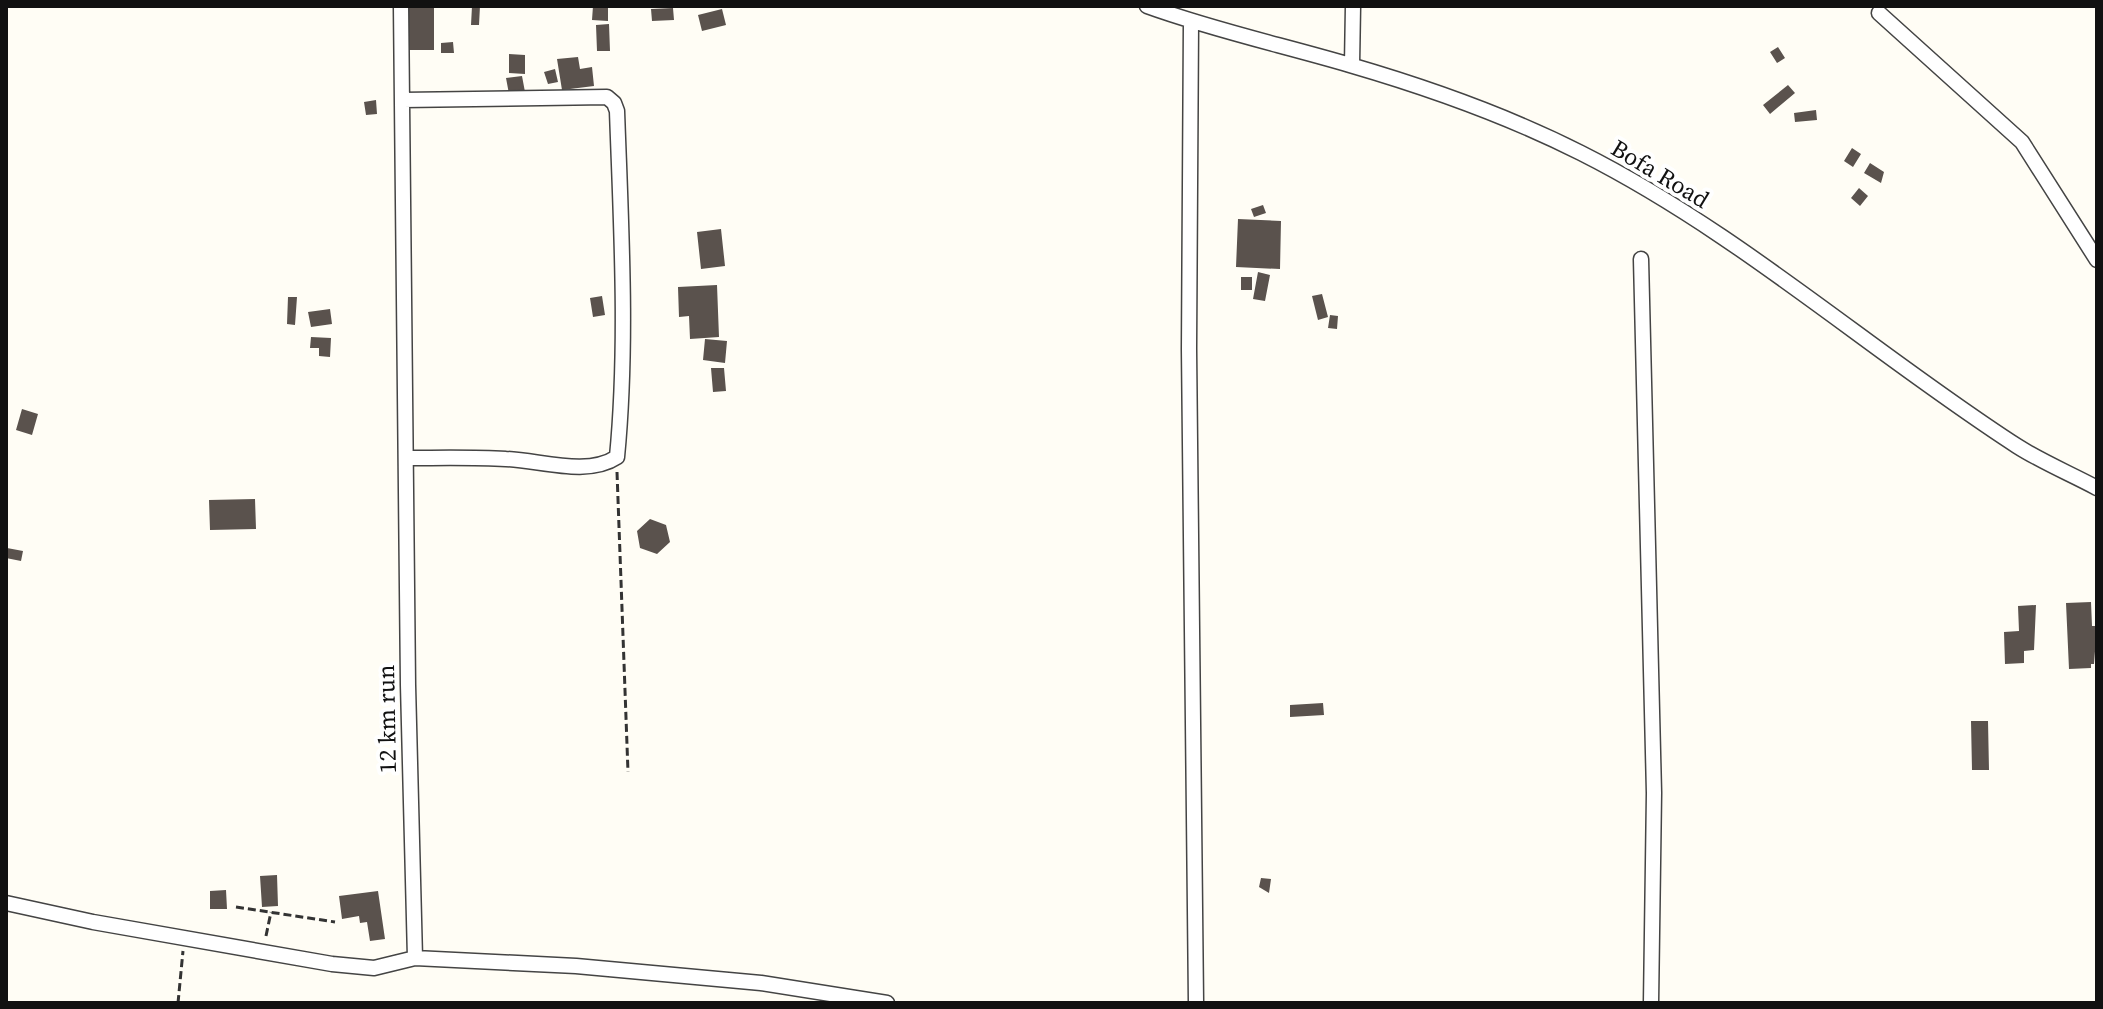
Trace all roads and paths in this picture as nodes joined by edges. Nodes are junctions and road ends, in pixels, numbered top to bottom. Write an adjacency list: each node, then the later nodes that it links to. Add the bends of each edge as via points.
1 (401, 6): 7 (street, 12 km run)
2 (1147, 6): 5 (street, Bofa Road)
3 (1353, 6): 6 (street)
4 (1879, 13): 9 (street, via 2022,142)
5 (1183, 15): 6 (street, Bofa Road); 23 (street)
6 (1352, 65): 12 (street, Bofa Road, via 1508,120 1624,176 1767,269 2019,447)
7 (403, 100): 10 (street, via 607,97 614,103 622,356); 11 (street, 12 km run)
8 (1641, 259): 24 (street, via 1654,793)
9 (2097, 260)
10 (617, 457): 11 (street, via 575,466); 13 (path)
11 (406, 458): 20 (street, 12 km run)
12 (2097, 488)
13 (628, 772)
14 (6, 903): 18 (street)
15 (236, 907): 16 (path)
16 (271, 912): 17 (path); 19 (path)
17 (335, 922)
18 (184, 937): 19 (street); 21 (path)
19 (263, 951): 20 (street, via 374,968)
20 (415, 958): 22 (street, via 750,982)
21 (178, 1003)
22 (887, 1003)
23 (1196, 1003)
24 (1651, 1003)

